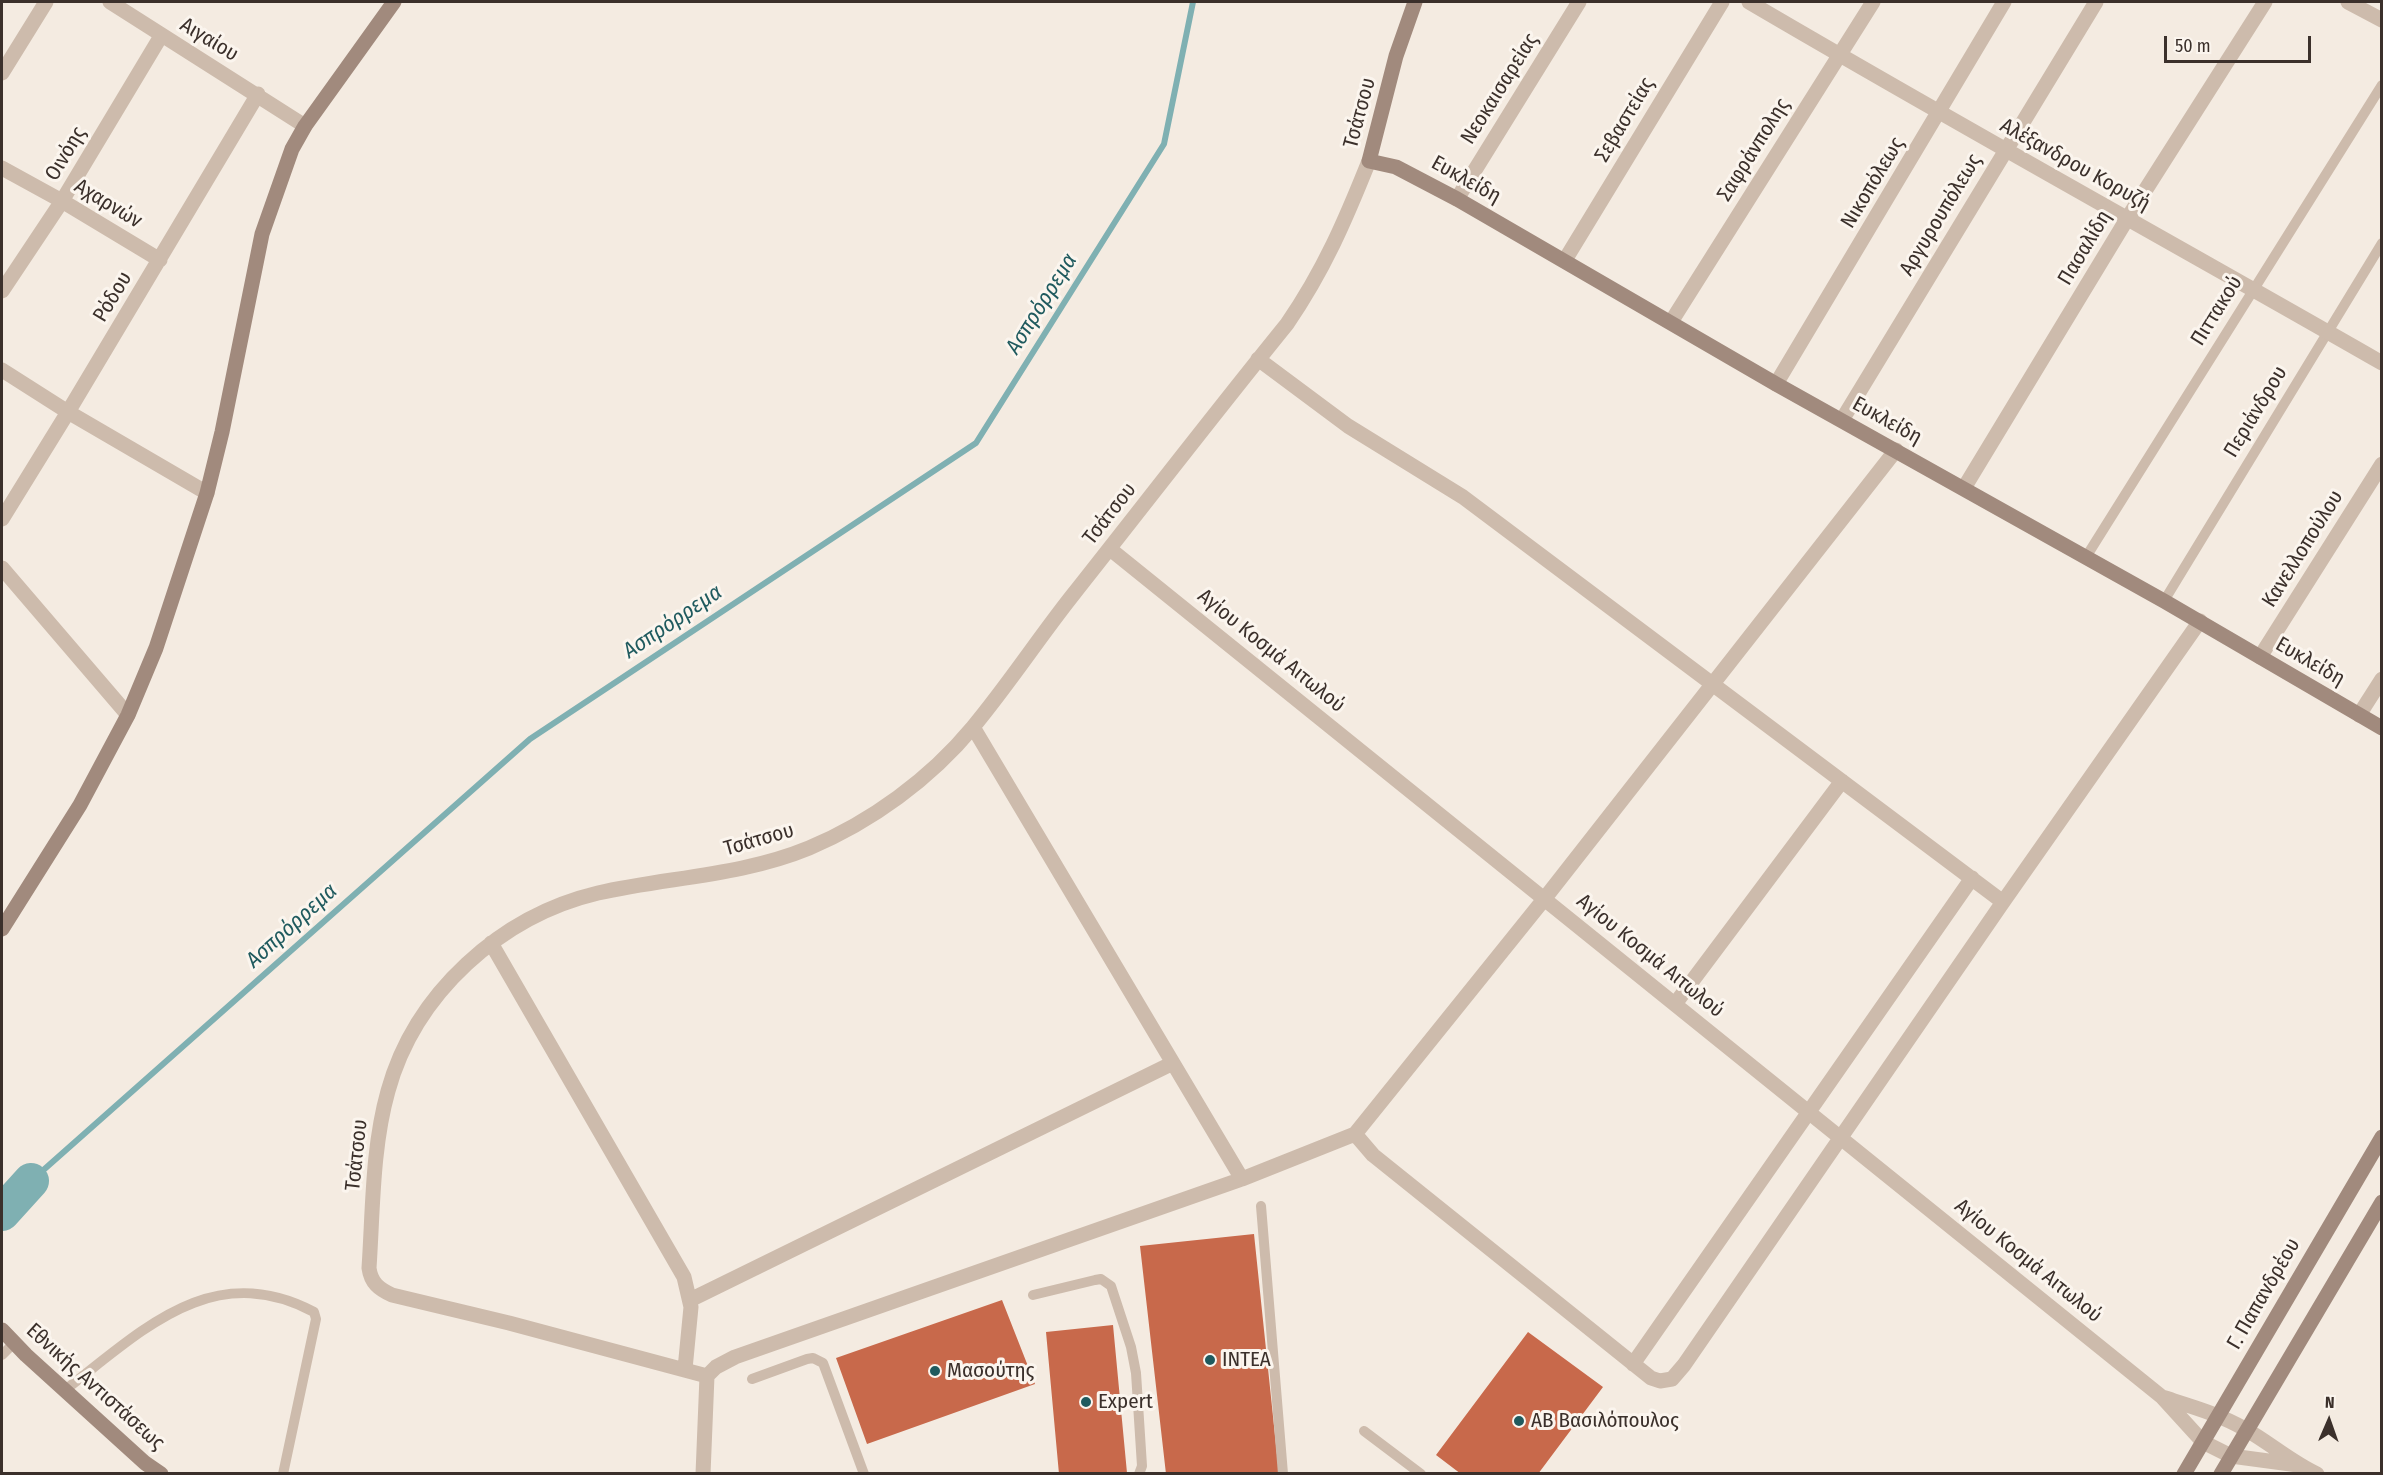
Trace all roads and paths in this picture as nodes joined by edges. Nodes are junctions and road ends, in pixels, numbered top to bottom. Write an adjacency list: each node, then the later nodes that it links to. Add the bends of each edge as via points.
1 (46, 2): 16 (street)
2 (110, 2): 14 (street, Αιγαίου)
3 (394, 2): 20 (street)
4 (1415, 2): 22 (street, Τσάτσου, via 1396,56)
5 (1579, 2): 24 (street, Νεοκαισαρείας)
6 (1722, 2): 29 (street, Σεβαστείας)
7 (1749, 2): 15 (street, Αλέξανδρου Κορυζή)
8 (1873, 2): 15 (street, Σαφράνπολης)
9 (2004, 2): 19 (street, Νικοπόλεως)
10 (2096, 2): 21 (street, Αργυρουπόλεως)
11 (2265, 2): 26 (street, Πασαλίδη)
12 (2348, 2): 13 (street)
13 (2382, 20)
14 (161, 36): 18 (street, Αιγαίου); 25 (street, Οινόης)
15 (1839, 55): 19 (street, Αλέξανδρου Κορυζή); 32 (street, Σαφράνπολης)
16 (2, 73)
17 (2382, 85): 30 (lane, Πιττακού)
18 (258, 94): 20 (street, Αιγαίου); 28 (street, Ρόδου)
19 (1939, 113): 21 (street, Αλέξανδρου Κορυζή); 37 (street, Νικοπόλεως)
20 (305, 126): 43 (street, via 292,149 262,234)
21 (2005, 150): 26 (street, Αλέξανδρου Κορυζή); 39 (street, Αργυρουπόλεως)
22 (1369, 161): 24 (street, Ευκλείδη, via 1396,167); 34 (street, Τσάτσου, via 1312,288)
23 (2, 168): 25 (street, Αχαρνών)
24 (1457, 199): 29 (street, Ευκλείδη)
25 (62, 201): 28 (street, Αχαρνών); 31 (street, Οινόης)
26 (2127, 219): 30 (street, Αλέξανδρου Κορυζή); 42 (street, Πασαλίδη)
27 (2382, 243): 33 (lane, Περιάνδρου)
28 (160, 260): 38 (street, Ρόδου)
29 (1565, 260): 32 (street, Ευκλείδη)
30 (2254, 289): 33 (street, Αλέξανδρου Κορυζή); 46 (lane, Πιττακού)
31 (2, 291)
32 (1671, 322): 37 (street, Ευκλείδη)
33 (2327, 332): 35 (street, Αλέξανδρου Κορυζή); 48 (lane, Περιάνδρου)
34 (1258, 359): 45 (street, Τσάτσου); 52 (street, via 1348,426 1463,497)
35 (2382, 363)
36 (2, 370): 38 (street)
37 (1776, 384): 39 (street, Ευκλείδη)
38 (68, 412): 43 (street); 44 (street, Ρόδου)
39 (1842, 420): 40 (street, Ευκλείδη)
40 (1896, 450): 42 (street, Ευκλείδη); 52 (street)
41 (2382, 464): 50 (street, Κανελλοπούλου)
42 (1964, 488): 46 (street, Ευκλείδη)
43 (207, 493): 53 (street, via 156,648)
44 (2, 519)
45 (1110, 549): 55 (street, Τσάτσου); 59 (street, Αγίου Κοσμά Αιτωλού)
46 (2086, 557): 48 (street, Ευκλείδη)
47 (2, 568): 53 (street)
48 (2164, 601): 49 (street, Ευκλείδη)
49 (2200, 621): 50 (street, Ευκλείδη); 60 (street)
50 (2260, 657): 54 (street, Ευκλείδη)
51 (2382, 680): 54 (street)
52 (1712, 684): 57 (street); 59 (street)
53 (128, 715): 61 (street, via 81,806)
54 (2360, 715): 56 (street, Ευκλείδη)
55 (973, 727): 62 (street, Τσάτσου, via 904,793 809,848 738,870 586,896 543,913); 64 (street)
56 (2382, 728)
57 (1842, 781): 58 (street); 63 (street)
58 (1972, 878): 60 (street); 65 (street)
59 (1545, 898): 63 (street, Αγίου Κοσμά Αιτωλού); 66 (street)
60 (2003, 902): 67 (street)
61 (2, 928)
62 (491, 943): 73 (street, via 676,1261); 78 (street, Τσάτσου, via 464,965 432,1003 394,1074 377,1148 371,1278 380,1289 392,1294)
63 (1676, 1004): 65 (street, Αγίου Κοσμά Αιτωλού)
64 (1173, 1063): 69 (street); 73 (street)
65 (1809, 1112): 67 (street, Αγίου Κοσμά Αιτωλού); 77 (street)
66 (1355, 1134): 69 (street); 77 (street, via 1373,1155)
67 (1840, 1137): 77 (street, via 1674,1377 1656,1380); 82 (street, Αγίου Κοσμά Αιτωλού)
68 (2382, 1137): 83 (street, Γ. Παπανδρέου)
69 (1242, 1179): 79 (street, via 735,1357)
70 (2382, 1202): 84 (street)
71 (1261, 1206): 94 (lane)
72 (1033, 1295): 93 (lane, via 1101,1279 1111,1286 1136,1373 1142,1466)
73 (690, 1300): 78 (street)
74 (2, 1330): 75 (street, Εθνικής Αντιστάσεως)
75 (14, 1343): 76 (lane); 81 (street, Εθνικής Αντιστάσεως)
76 (2, 1355)
77 (1633, 1364)
78 (685, 1369): 79 (street, Τσάτσου)
79 (707, 1376): 92 (street)
80 (752, 1379): 89 (lane, via 807,1359 823,1363)
81 (64, 1390): 90 (street, Εθνικής Αντιστάσεως); 91 (lane, via 154,1324 205,1297 256,1292 305,1307 314,1312 316,1319)
82 (2162, 1397): 83 (street); 86 (street)
83 (2218, 1415): 84 (street); 86 (street, Γ. Παπανδρέου)
84 (2247, 1430): 87 (street); 88 (street)
85 (1364, 1431): 95 (lane)
86 (2203, 1442): 87 (street); 96 (street, Γ. Παπανδρέου)
87 (2231, 1456): 88 (street); 97 (street)
88 (2298, 1465): 98 (street)
89 (860, 1472)
90 (161, 1473)
91 (282, 1473)
92 (703, 1473)
93 (1139, 1473)
94 (1283, 1473)
95 (1421, 1473)
96 (2184, 1473)
97 (2221, 1473)
98 (2317, 1473)

